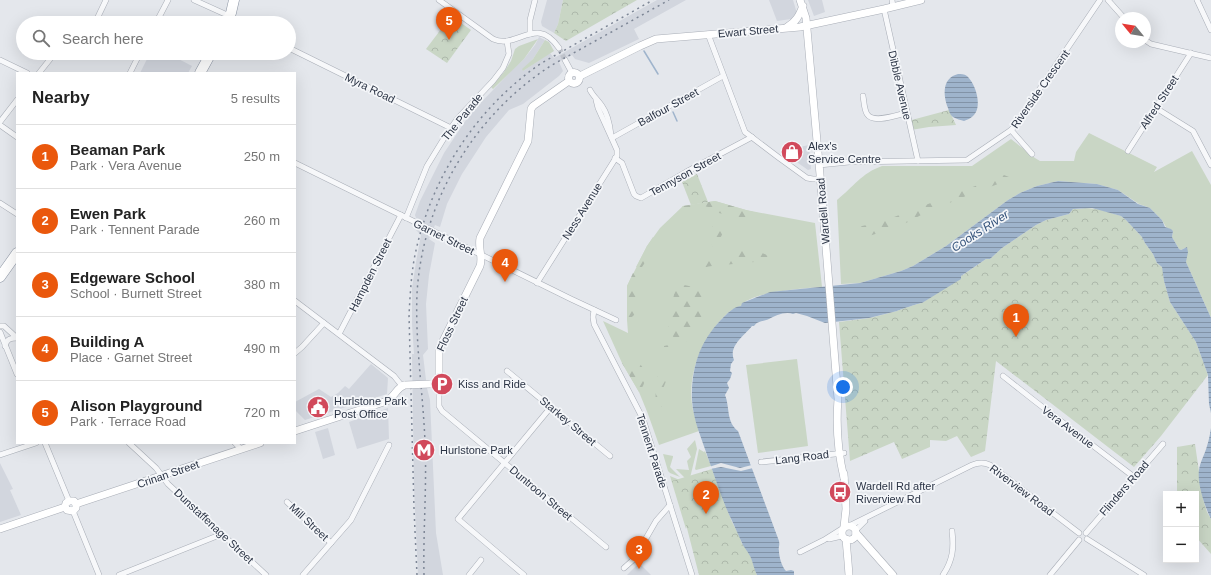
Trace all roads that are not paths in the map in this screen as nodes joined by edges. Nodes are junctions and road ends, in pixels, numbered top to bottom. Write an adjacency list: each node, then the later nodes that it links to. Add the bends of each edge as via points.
1 (106, 0): 16 (street)
2 (168, 0): 17 (street)
3 (194, 0): 18 (street)
4 (228, 0): 19 (highway)
5 (234, 0): 20 (highway)
6 (439, 0): 26 (street, via 493,39)
7 (535, 0): 24 (street, via 530,20)
8 (921, 0): 13 (street, Ewart Street)
9 (1100, 0): 55 (street, Riverside Crescent)
10 (1108, 0): 15 (street)
11 (1198, 0): 23 (street)
12 (802, 3): 21 (street, Wardell Road); 22 (street, via 795,22)
13 (892, 3): 14 (street, Ewart Street)
14 (884, 9): 21 (street, Ewart Street); 51 (street, Dibble Avenue)
15 (1119, 12)
16 (98, 16)
17 (160, 16)
18 (220, 16)
19 (227, 16)
20 (229, 16)
21 (806, 26): 22 (street, Ewart Street); 64 (street, Wardell Road)
22 (786, 28): 25 (street, Ewart Street)
23 (1211, 30)
24 (530, 34): 26 (street); 28 (street, via 539,32 548,36)
25 (708, 34): 44 (street, Ewart Street, via 656,39); 45 (street)
26 (507, 41): 54 (street, The Parade, via 509,54 503,68)
27 (1151, 44): 30 (street)
28 (559, 48)
29 (296, 51): 54 (street, Myra Road)
30 (1191, 53): 31 (street); 50 (street, Alfred Street)
31 (1211, 58)
32 (0, 60): 38 (street)
33 (49, 60): 39 (street)
34 (136, 60): 40 (street)
35 (201, 60): 41 (highway)
36 (206, 60): 42 (highway)
37 (565, 60): 43 (street)
38 (25, 72)
39 (40, 72)
40 (130, 72)
41 (195, 72)
42 (200, 72)
43 (572, 73): 44 (street); 46 (street)
44 (580, 76): 46 (street, via 576,84)
45 (724, 76): 57 (street, via 745,132); 58 (street, Balfour Street)
46 (569, 81): 72 (street, via 531,109 528,141 480,238)
47 (590, 90): 58 (street)
48 (862, 96): 51 (street, via 868,116 875,119)
49 (16, 101): 52 (street)
50 (1156, 108): 59 (street, Alfred Street); 65 (street, via 1193,131)
51 (906, 113): 62 (street, Dibble Avenue)
52 (0, 122)
53 (0, 125): 56 (street)
54 (451, 128): 70 (street, The Parade, via 427,166)
55 (1011, 130): 60 (street); 62 (street, Riverside Crescent, via 967,160)
56 (16, 136)
57 (752, 137): 61 (street, Tennyson Street, via 641,198 634,194 622,163); 66 (street, via 807,178)
58 (612, 138): 61 (street, via 617,152)
59 (1128, 151)
60 (1032, 154)
61 (616, 158): 74 (street, Ness Avenue)
62 (918, 161): 64 (street, Riverside Crescent)
63 (296, 163): 69 (street, Garnet Street)
64 (819, 165): 66 (street, Wardell Road)
65 (1211, 165)
66 (820, 179): 102 (street, Wardell Road, via 833,325)
67 (0, 203): 68 (street)
68 (16, 213)
69 (401, 215): 70 (street, Garnet Street); 82 (street, Hampden Street)
70 (406, 218): 72 (street, Garnet Street, bridge)
71 (16, 254): 73 (highway)
72 (480, 254): 74 (street, Garnet Street); 90 (street, Floss Street, via 480,266 438,349)
73 (0, 277)
74 (537, 283): 76 (street, Garnet Street)
75 (296, 302): 78 (street)
76 (594, 310): 77 (street, Garnet Street); 112 (street, Tennent Parade, via 594,324 642,419)
77 (616, 320)
78 (324, 323): 82 (street); 86 (street)
79 (0, 326): 80 (street)
80 (7, 329): 81 (street); 83 (street)
81 (0, 331): 85 (street)
82 (339, 334): 91 (street)
83 (16, 337)
84 (16, 338): 85 (street, via 9,339)
85 (5, 346): 88 (street)
86 (296, 352)
87 (507, 370): 92 (street, Starkey Street)
88 (16, 372)
89 (1003, 376): 108 (street, Vera Avenue)
90 (439, 384): 91 (street, bridge); 106 (street, Duntroon Street, via 441,409)
91 (404, 385): 93 (street, via 387,401)
92 (551, 407): 104 (street, Starkey Street); 106 (street)
93 (296, 431)
94 (33, 444): 103 (street)
95 (45, 444): 110 (street)
96 (130, 444): 107 (street, Dunstaffenage Street)
97 (236, 444): 101 (street)
98 (257, 444): 101 (street, Crinan Street)
99 (1163, 444): 108 (street, Flinders Road)
100 (389, 445): 123 (street, via 350,520)
101 (241, 449): 107 (street, Crinan Street)
102 (840, 453): 105 (street, Lang Road); 116 (street, Wardell Road)
103 (0, 455)
104 (610, 456)
105 (761, 462)
106 (504, 463): 124 (street, Duntroon Street); 133 (street, via 458,519)
107 (162, 476): 111 (street, Crinan Street); 119 (street, Dunstaffenage Street)
108 (1134, 477): 117 (street, Flinders Road)
109 (287, 502): 123 (street, Mill Street)
110 (67, 504): 111 (street, via 74,501); 113 (street, via 69,511); 114 (street)
111 (76, 504): 113 (street)
112 (670, 505): 127 (street, via 656,521 634,559); 134 (street, Tennent Parade)
113 (73, 511): 128 (street)
114 (0, 529)
115 (952, 531): 137 (street, via 952,560)
116 (849, 532): 118 (street, Riverview Road, via 876,514 972,465 986,463); 121 (street); 121 (street); 135 (street, Wardell Road); 136 (street)
117 (1086, 532): 118 (street); 120 (street)
118 (1079, 533): 122 (street)
119 (222, 534): 129 (street); 130 (street, Dunstaffenage Street)
120 (1087, 539): 122 (street, via 1084,542); 139 (street)
121 (824, 540): 125 (street)
122 (1079, 540): 138 (street)
123 (331, 543): 131 (street)
124 (606, 547)
125 (800, 552)
126 (481, 560): 132 (street)
127 (624, 568)
128 (99, 575)
129 (119, 575)
130 (266, 575)
131 (303, 575)
132 (469, 575)
133 (524, 575)
134 (692, 575)
135 (849, 575)
136 (893, 575)
137 (943, 575)
138 (1050, 575)
139 (1144, 575)

